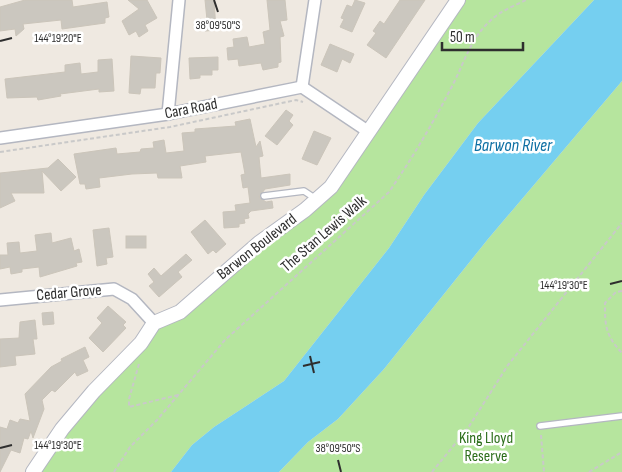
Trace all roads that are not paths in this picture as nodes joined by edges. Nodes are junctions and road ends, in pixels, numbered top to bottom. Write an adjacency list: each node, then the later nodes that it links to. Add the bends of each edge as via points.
1 (178, 0): 5 (street)
2 (315, 0): 4 (street)
3 (458, 0): 6 (street, Barwon Boulevard)
4 (302, 87): 5 (street, Cara Road); 6 (street)
5 (168, 114): 7 (street, Cara Road)
6 (369, 132): 9 (street, Barwon Boulevard, via 331,187)
7 (0, 138)
8 (264, 196): 9 (lane, via 304,191)
9 (317, 200): 11 (street, Barwon Boulevard, via 259,243 180,312)
10 (0, 300): 11 (street, Cedar Grove, via 114,289 132,298)
11 (154, 324): 14 (street, Barwon Boulevard, via 136,349 78,410)
12 (622, 416): 13 (lane)
13 (540, 426)
14 (33, 472)

